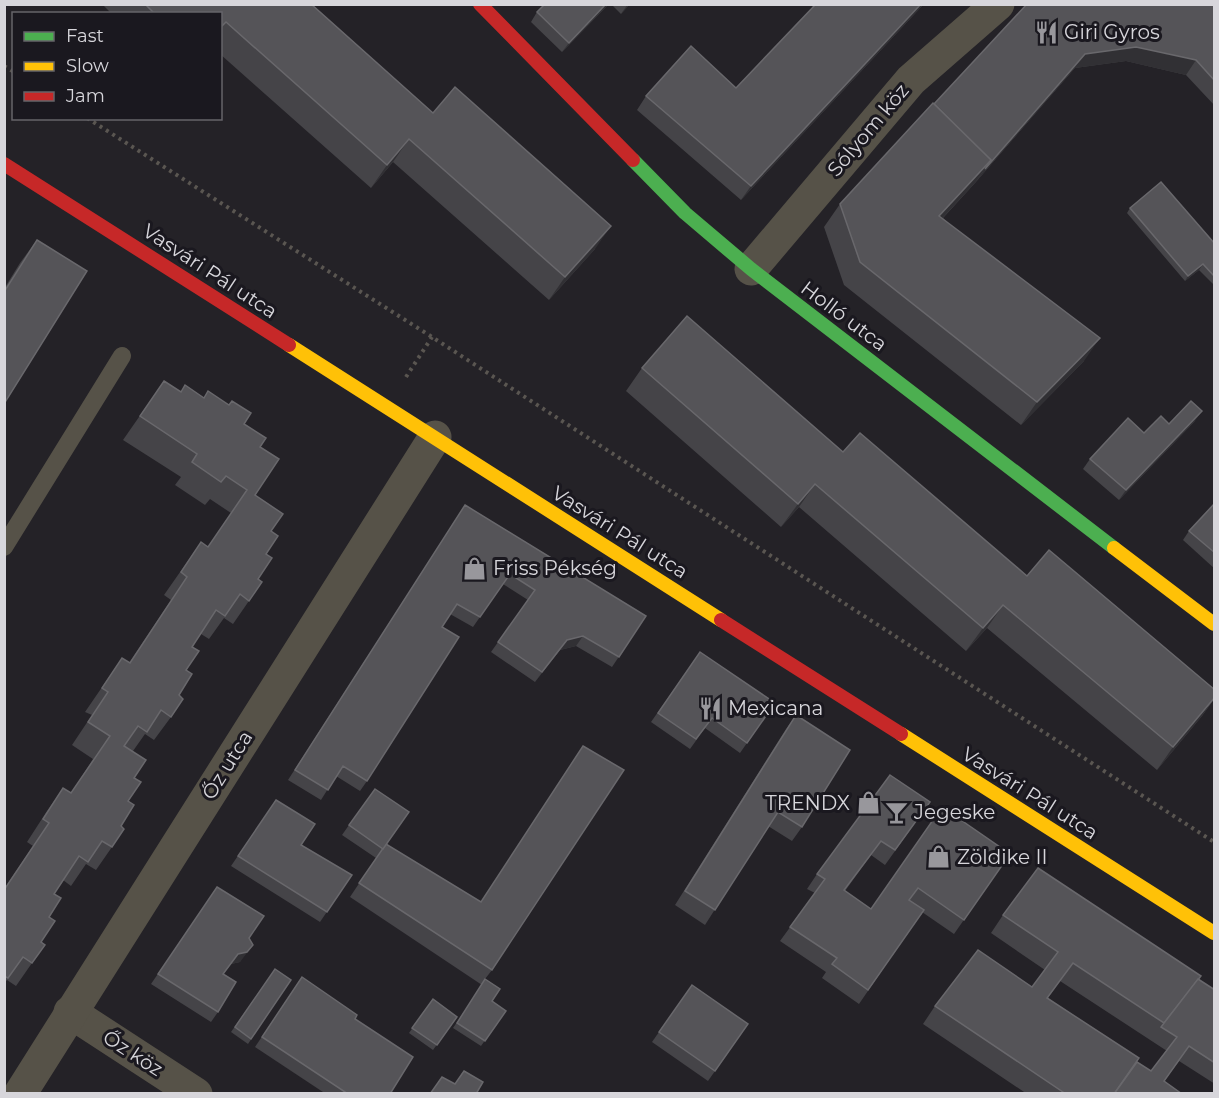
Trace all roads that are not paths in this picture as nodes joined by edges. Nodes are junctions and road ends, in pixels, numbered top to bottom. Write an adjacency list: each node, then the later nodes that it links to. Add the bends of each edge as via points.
1 (480, 4): 4 (street, Holló utca, via 685,213)
2 (998, 4): 4 (street, Sólyom köz, via 911,80)
3 (4, 164): 6 (street, Vasvári Pál utca)
4 (751, 269): 8 (street, Holló utca)
5 (122, 356): 7 (lane)
6 (435, 437): 9 (street, Vasvári Pál utca); 10 (street, Őz utca)
7 (4, 547)
8 (1215, 624)
9 (1215, 933)
10 (70, 1012): 11 (street, Őz utca); 12 (street, Őz köz)
11 (20, 1094)
12 (196, 1094)

